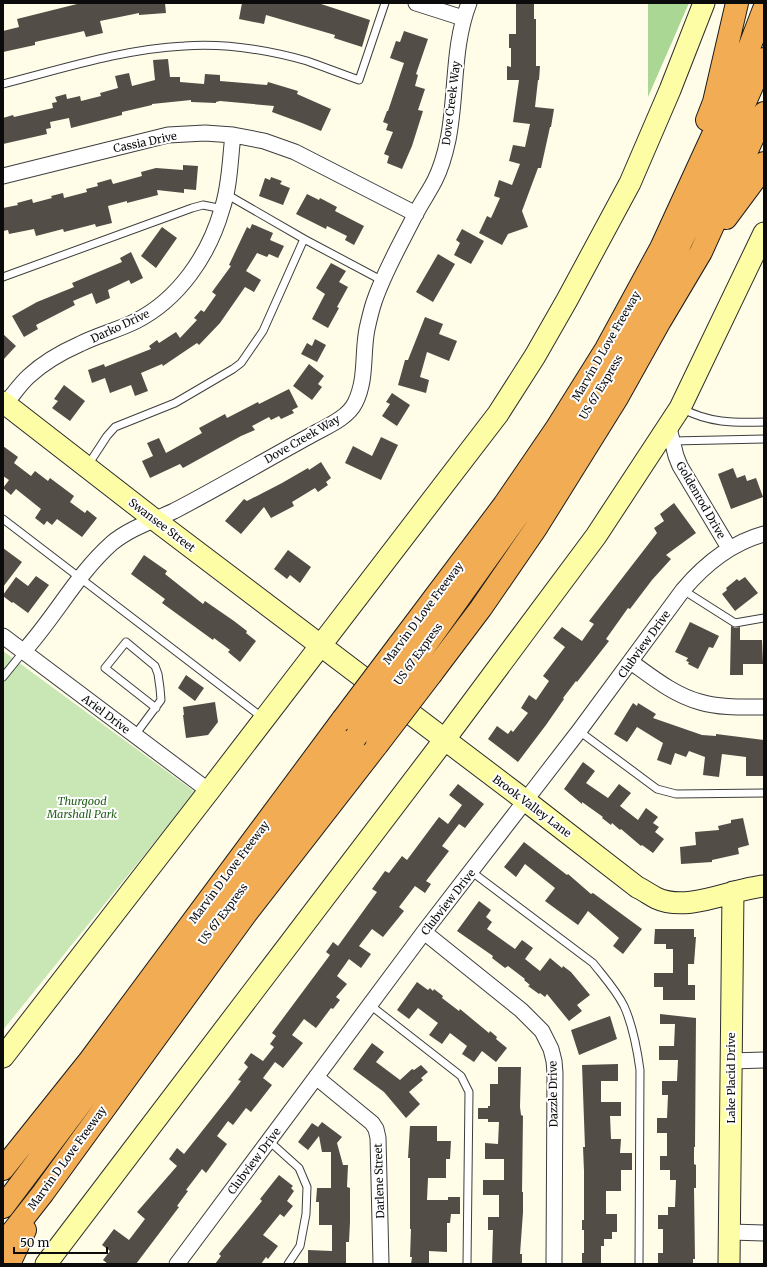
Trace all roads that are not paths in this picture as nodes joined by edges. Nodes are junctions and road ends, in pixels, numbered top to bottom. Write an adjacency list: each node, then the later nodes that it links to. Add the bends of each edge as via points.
1 (385, 3): 9 (lane, via 359,80 270,52 232,47 186,46 120,55)
2 (416, 3): 7 (street)
3 (469, 3): 7 (street, Dove Creek Way)
4 (704, 3): 37 (main road, via 630,183 535,356 498,414)
5 (737, 3): 19 (highway, via 714,102)
6 (764, 9): 19 (highway, Marvin D Love Freeway, via 729,100)
7 (463, 18): 16 (street, Dove Creek Way, via 448,139 435,180)
8 (764, 59): 62 (highway, US 67 Express, bridge, via 705,193 657,291 600,392 531,497 414,661)
9 (3, 84)
10 (764, 114): 20 (highway, Marvin D Love Freeway)
11 (233, 135): 13 (street, Cassia Drive, via 168,135); 14 (street, Darko Drive); 16 (street, Cassia Drive, via 264,141 295,152)
12 (764, 163): 20 (highway)
13 (3, 176)
14 (226, 194): 15 (street, Darko Drive); 18 (lane)
15 (223, 209): 21 (lane, via 203,205 192,208); 23 (street, Darko Drive, via 202,258 180,287 157,308 136,321 55,357 29,377)
16 (416, 214): 22 (street, Dove Creek Way)
17 (764, 233): 24 (main road)
18 (304, 239): 22 (lane); 28 (lane, via 262,331 241,363 175,403 115,427)
19 (661, 248): 60 (highway, Marvin D Love Freeway, bridge, via 606,350 504,505 90,1060)
20 (701, 252): 61 (highway, Marvin D Love Freeway, bridge, via 617,398 536,528 481,608 245,915)
21 (3, 277)
22 (382, 281): 30 (street, Dove Creek Way, via 367,329 364,373 360,390 354,404 341,418)
23 (4, 403): 28 (main road, Swansee Street)
24 (680, 408): 25 (lane, via 707,419 736,423); 26 (main road)
25 (764, 422)
26 (670, 434): 27 (lane); 32 (street, Goldenrod Drive, via 680,466); 46 (main road)
27 (764, 440)
28 (87, 467): 30 (main road, Swansee Street)
29 (3, 519): 33 (lane)
30 (154, 520): 33 (street, Dove Creek Way, via 113,542); 37 (main road, Swansee Street)
31 (764, 534): 32 (street, Clubview Drive)
32 (729, 548): 34 (street, Clubview Drive, via 697,574)
33 (80, 578): 38 (street, Dove Creek Way); 43 (lane)
34 (683, 590): 35 (lane, via 735,623); 39 (street, Clubview Drive)
35 (764, 618)
36 (3, 636): 38 (street, Ariel Drive)
37 (321, 646): 43 (main road); 46 (main road, Brook Valley Lane)
38 (24, 651): 40 (lane, Dove Creek Way); 45 (street, Ariel Drive)
39 (630, 662): 41 (street, via 669,688 699,702); 44 (street, Clubview Drive)
40 (3, 677)
41 (764, 707)
42 (156, 708): 42 (lane, via 105,668 126,642 155,666 161,700); 45 (lane)
43 (265, 719): 47 (main road)
44 (579, 731): 48 (lane, via 657,789 676,794); 49 (street, Clubview Drive)
45 (134, 735): 47 (street, Ariel Drive)
46 (445, 739): 49 (main road, Brook Valley Lane); 67 (main road)
47 (209, 791): 55 (main road)
48 (764, 793)
49 (526, 801): 50 (street, Clubview Drive); 52 (main road, Brook Valley Lane, via 637,887 657,898 669,901 699,901)
50 (472, 872): 53 (street, Clubview Drive); 73 (lane, via 593,963 624,1006 635,1041 640,1070)
51 (764, 886): 52 (main road, Brook Valley Lane)
52 (733, 892): 57 (main road, Lake Placid Drive)
53 (424, 932): 54 (street, Clubview Drive); 72 (street, Dazzle Drive, via 521,1010 542,1030 551,1049 555,1073)
54 (370, 1005): 58 (street, Clubview Drive); 71 (lane, via 461,1076 469,1092)
55 (3, 1057)
56 (764, 1060): 57 (street)
57 (731, 1061): 63 (main road, Lake Placid Drive)
58 (316, 1077): 59 (street, Clubview Drive); 70 (street, Darlene Street, via 376,1129)
59 (269, 1141): 68 (street, Clubview Drive); 69 (lane, via 299,1168 307,1187 306,1214 300,1246)
60 (3, 1169)
61 (43, 1193): 65 (highway, Marvin D Love Freeway); 66 (highway)
62 (3, 1208)
63 (730, 1232): 64 (street); 74 (main road, Lake Placid Drive)
64 (764, 1233)
65 (3, 1244)
66 (8, 1264)
67 (46, 1264)
68 (177, 1264)
69 (288, 1264)
70 (381, 1264)
71 (467, 1264)
72 (554, 1264)
73 (639, 1264)
74 (729, 1264)

